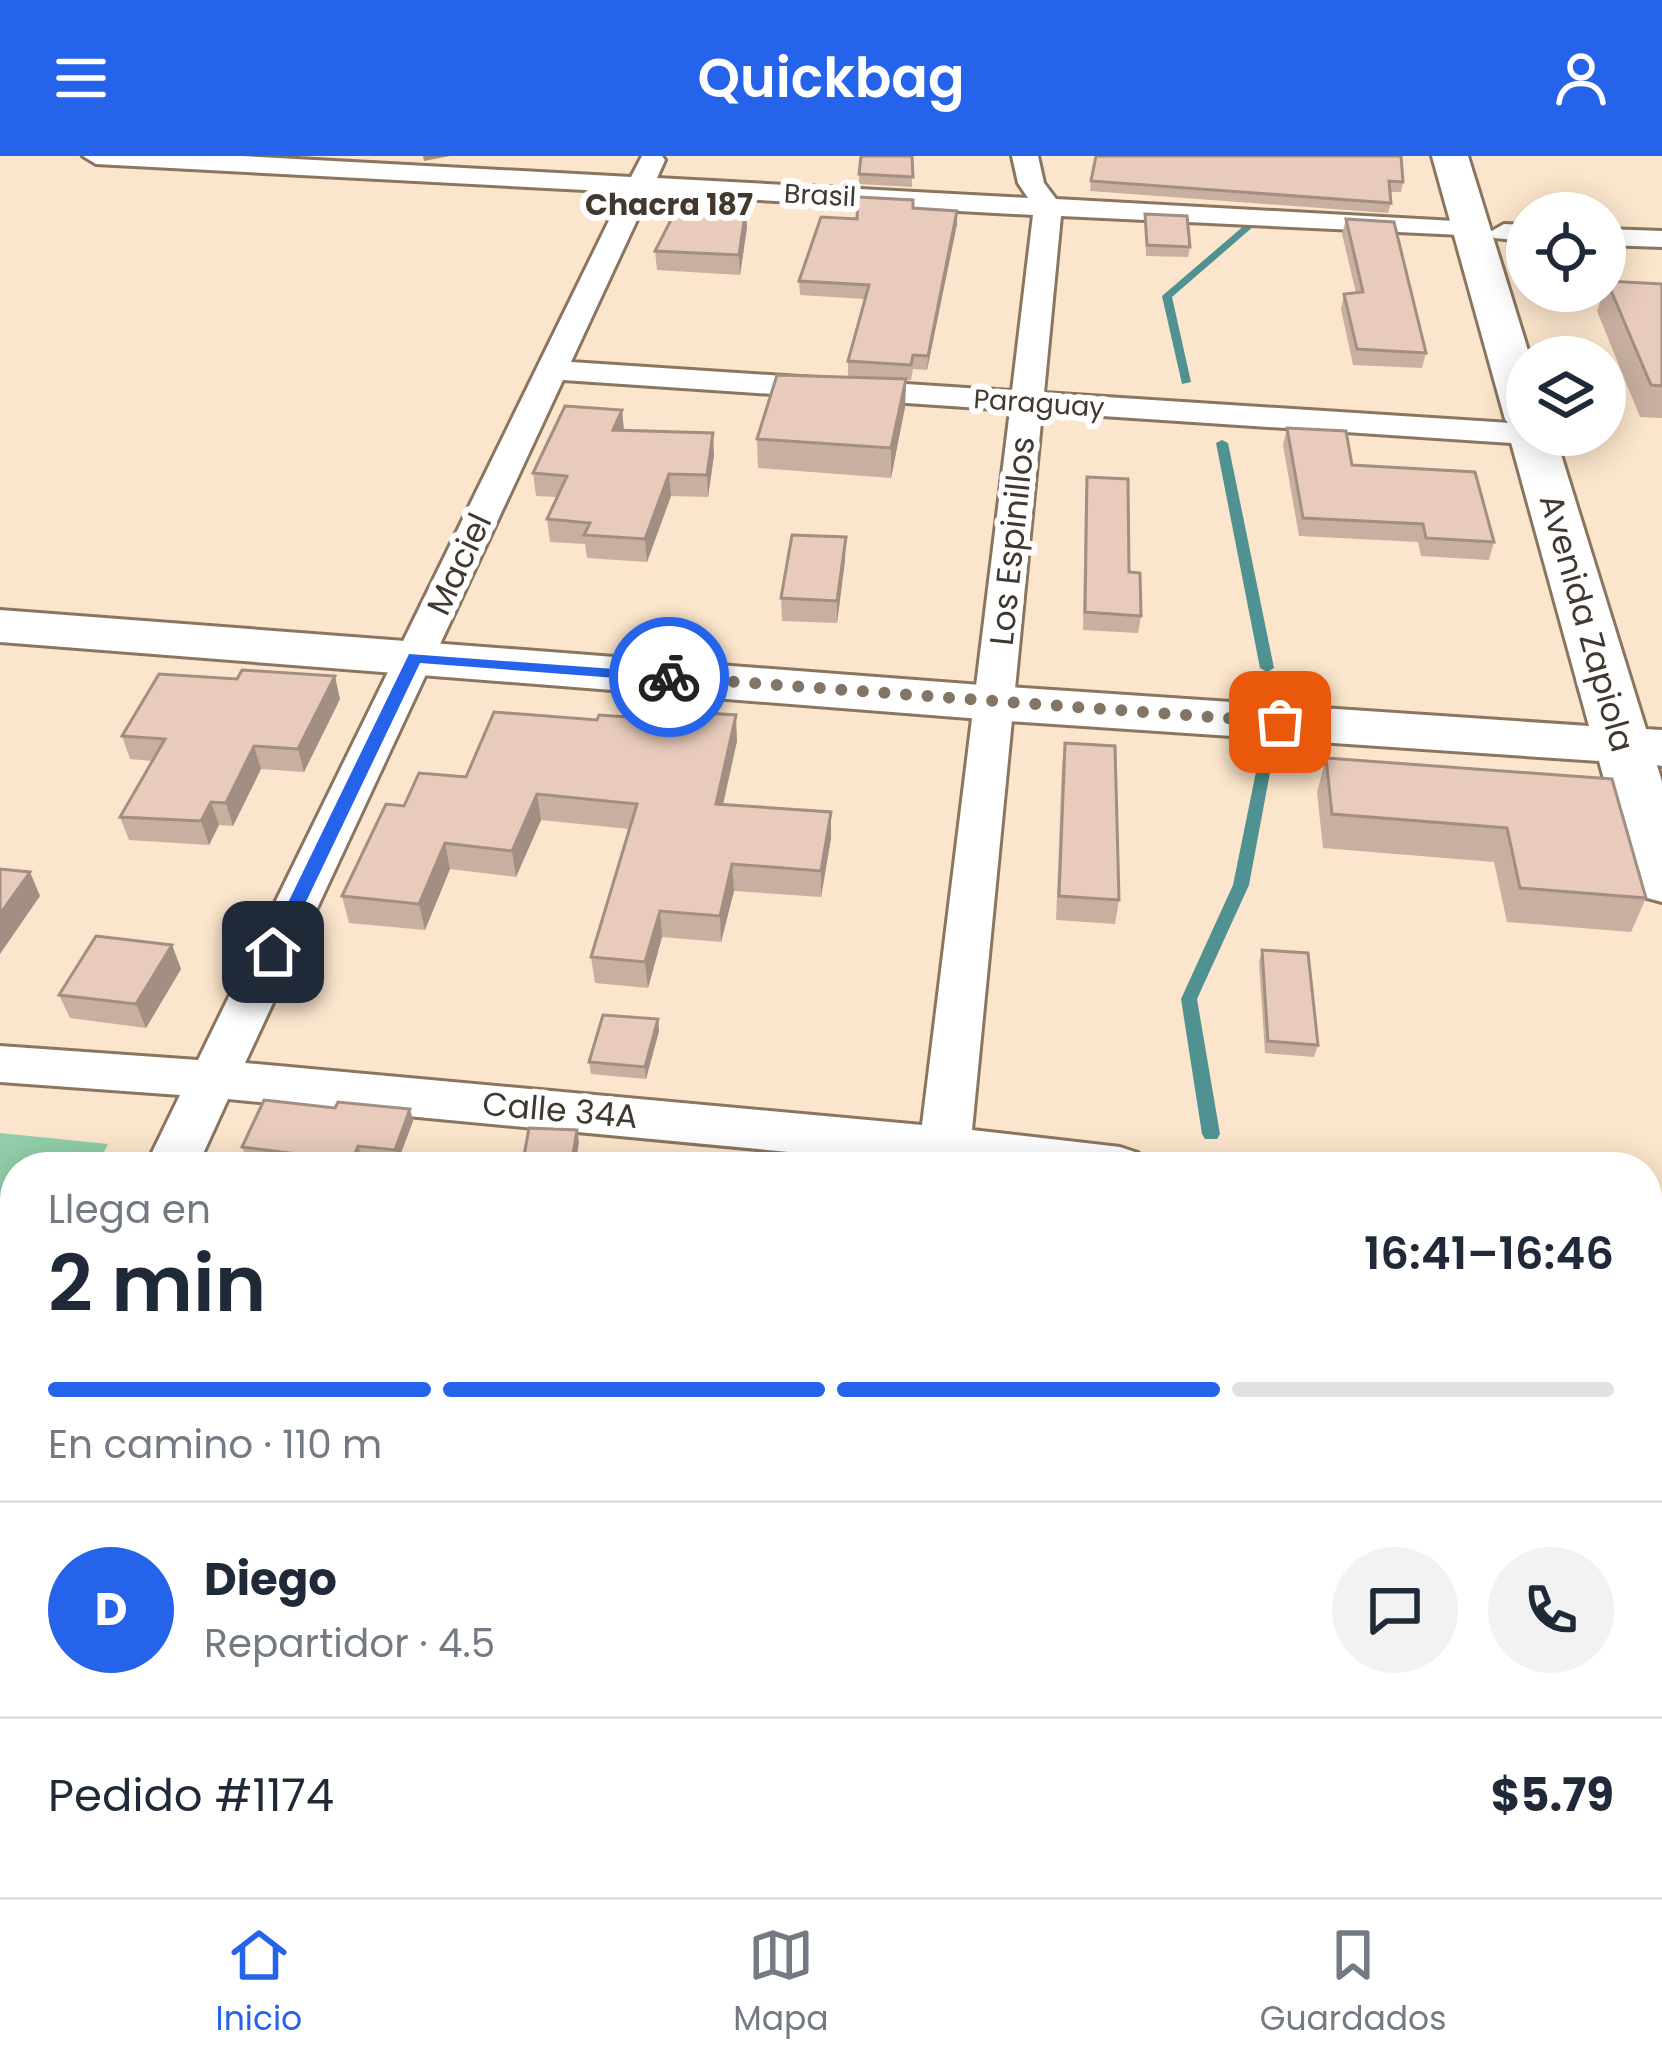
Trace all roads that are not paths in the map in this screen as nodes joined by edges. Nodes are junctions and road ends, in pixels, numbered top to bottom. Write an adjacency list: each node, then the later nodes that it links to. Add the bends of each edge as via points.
1 (95, 156): 5 (street, Brasil)
2 (1025, 156): 7 (street)
3 (1450, 156): 8 (main road)
4 (1480, 156): 8 (main road)
5 (275, 161): 6 (street, Brasil)
6 (646, 171): 7 (street, Brasil); 13 (street, Maciel)
7 (1048, 207): 8 (street, Brasil); 14 (street, Los Espinillos)
8 (1501, 231): 11 (main road); 12 (main road)
9 (1626, 238): 10 (street)
10 (1662, 239)
11 (1516, 336)
12 (1537, 336)
13 (551, 370): 14 (street, Paraguay); 19 (street, Maciel)
14 (1028, 402): 15 (street, Paraguay); 20 (street, Los Espinillos)
15 (1506, 433)
16 (1537, 456): 21 (main road, Avenida Zapiola)
17 (1575, 456): 21 (main road, Avenida Zapiola)
18 (0, 626): 19 (main road)
19 (414, 658): 20 (main road); 24 (street, Maciel)
20 (994, 703): 21 (main road); 25 (street, Los Espinillos)
21 (1649, 738): 22 (main road, Avenida Zapiola)
22 (1662, 881)
23 (0, 1064): 24 (street, Calle 34A)
24 (212, 1078): 25 (street, Calle 34A); 26 (street, Maciel)
25 (945, 1146): 27 (street, Calle 34A)
26 (178, 1152)
27 (995, 1152)

